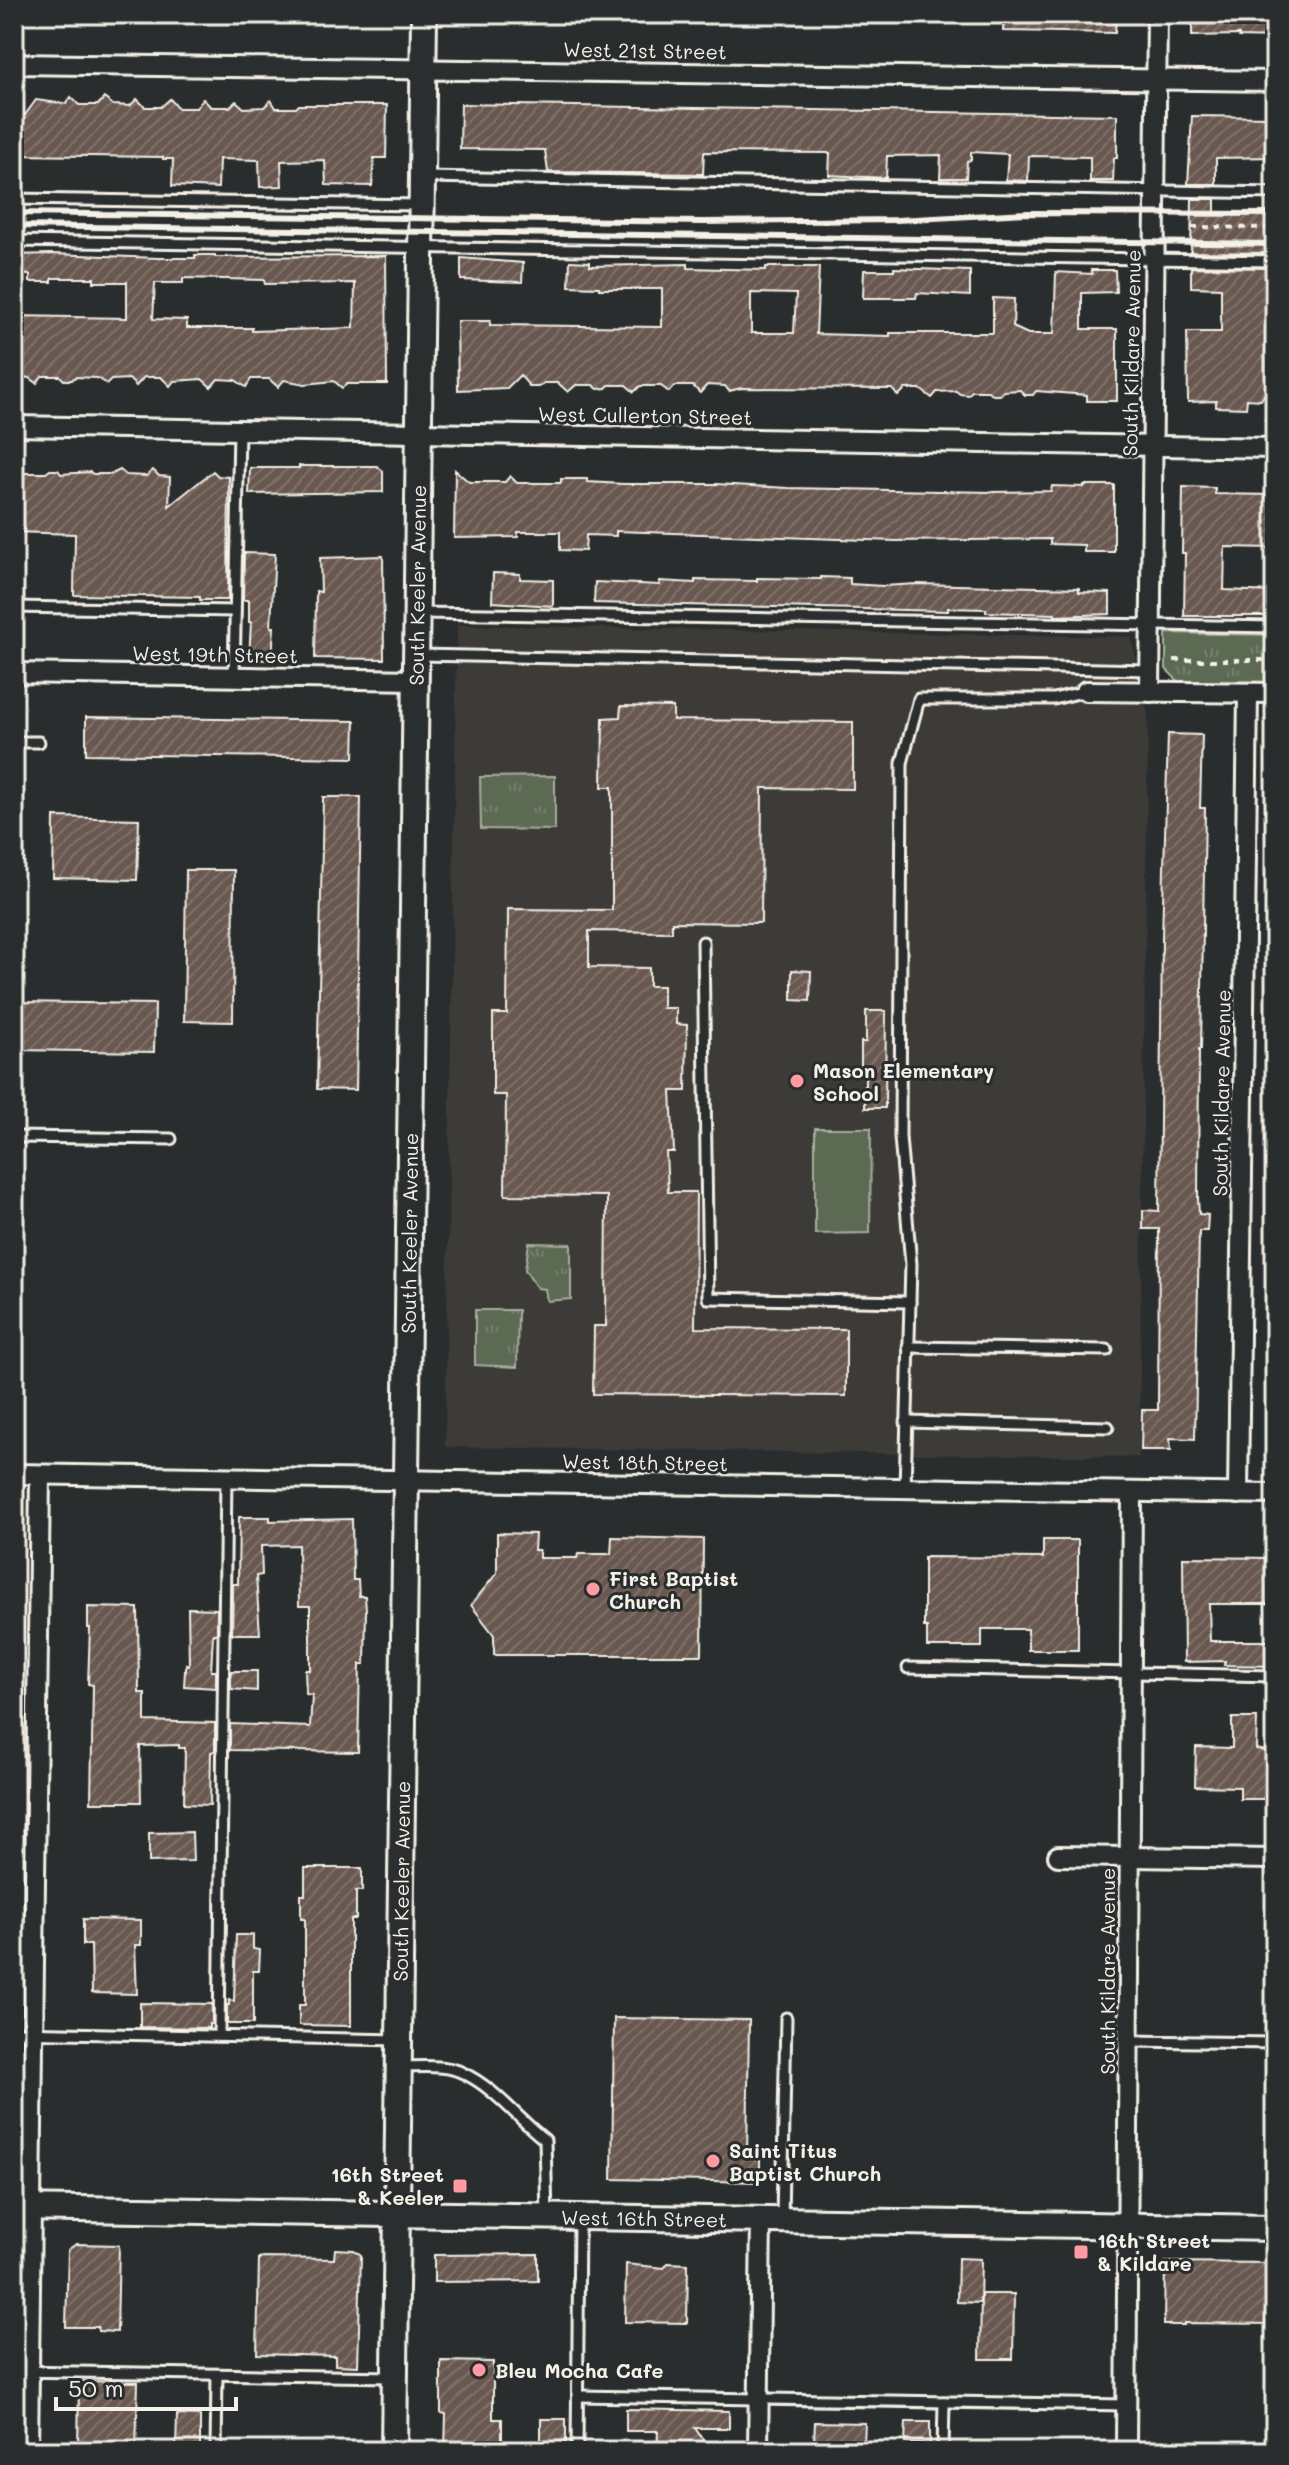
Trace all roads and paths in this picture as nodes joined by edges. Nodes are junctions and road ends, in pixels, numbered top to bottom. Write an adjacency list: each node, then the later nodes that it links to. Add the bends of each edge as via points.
1 (424, 14): 4 (street, South Keeler Avenue)
2 (1157, 14): 5 (street, South Kildare Avenue)
3 (14, 64): 4 (street, West 21st Street)
4 (423, 69): 5 (street, West 21st Street); 7 (street, South Keeler Avenue)
5 (1156, 79): 6 (street, West 21st Street); 8 (street, South Kildare Avenue)
6 (1275, 81)
7 (422, 177): 8 (lane); 11 (street, South Keeler Avenue)
8 (1155, 191): 9 (lane); 16 (street, South Kildare Avenue)
9 (1275, 193)
10 (14, 199): 11 (lane)
11 (421, 205): 15 (street, South Keeler Avenue)
12 (1192, 227): 13 (path)
13 (1275, 228)
14 (14, 241): 15 (lane)
15 (421, 247): 16 (lane); 20 (street, South Keeler Avenue)
16 (1154, 260): 17 (lane); 21 (street, South Kildare Avenue)
17 (1275, 261)
18 (14, 426): 19 (street, West Cullerton Street)
19 (239, 430): 20 (street, West Cullerton Street); 24 (lane)
20 (419, 433): 21 (street, West Cullerton Street); 25 (street, South Keeler Avenue)
21 (1152, 446): 22 (street, West Cullerton Street); 26 (street, South Kildare Avenue)
22 (1275, 448)
23 (14, 607): 24 (lane)
24 (235, 611): 33 (lane)
25 (416, 613): 26 (lane); 30 (street, South Keeler Avenue)
26 (1150, 625): 27 (lane); 31 (street, South Kildare Avenue)
27 (1275, 627)
28 (1174, 660): 29 (path)
29 (1275, 660)
30 (416, 667): 31 (lane); 33 (street, West 19th Street); 51 (street, South Keeler Avenue)
31 (1150, 670): 35 (street, South Kildare Avenue)
32 (14, 673): 33 (street, West 19th Street)
33 (234, 676)
34 (1086, 691): 35 (street); 43 (lane, via 1054,699 919,699 902,763 900,1137)
35 (1150, 692): 36 (street)
36 (1248, 693): 37 (street); 54 (street, South Kildare Avenue)
37 (1275, 693)
38 (14, 742): 39 (lane)
39 (39, 742)
40 (703, 942): 43 (lane, via 708,1298)
41 (14, 1137): 42 (lane)
42 (171, 1139)
43 (910, 1302): 44 (lane)
44 (908, 1347): 45 (lane); 46 (lane)
45 (1107, 1350)
46 (906, 1422): 47 (lane); 52 (lane)
47 (1108, 1427)
48 (14, 1474): 49 (street, West 18th Street)
49 (40, 1475): 50 (street, West 18th Street); 64 (street)
50 (226, 1477): 51 (street, West 18th Street); 65 (lane)
51 (406, 1481): 52 (street, West 18th Street); 66 (street, South Keeler Avenue)
52 (905, 1488): 53 (street, West 18th Street)
53 (1132, 1492): 54 (street, West 18th Street); 57 (street, South Kildare Avenue)
54 (1238, 1494): 55 (street, West 18th Street)
55 (1275, 1494)
56 (908, 1668): 57 (lane)
57 (1131, 1673): 58 (lane); 60 (street, South Kildare Avenue)
58 (1275, 1676)
59 (1058, 1856): 60 (street)
60 (1130, 1858): 61 (street); 67 (street, South Kildare Avenue)
61 (1275, 1859)
62 (786, 2018): 74 (lane)
63 (14, 2032): 64 (lane)
64 (33, 2033): 65 (lane); 70 (street)
65 (219, 2036): 66 (lane)
66 (399, 2040): 69 (street, South Keeler Avenue)
67 (1128, 2041): 68 (lane); 75 (street, South Kildare Avenue)
68 (1275, 2043)
69 (398, 2067): 71 (street, South Keeler Avenue); 72 (lane, via 462,2072 545,2140)
70 (23, 2208): 71 (street, West 16th Street); 77 (street)
71 (396, 2213): 72 (street, West 16th Street); 79 (street, South Keeler Avenue)
72 (547, 2216): 73 (street, West 16th Street)
73 (579, 2216): 74 (street, West 16th Street); 80 (lane)
74 (771, 2219): 75 (street, West 16th Street); 81 (street)
75 (1127, 2225): 76 (street, West 16th Street); 83 (street, South Kildare Avenue)
76 (1275, 2228)
77 (22, 2371): 78 (lane); 84 (street)
78 (217, 2375): 79 (lane); 85 (lane)
79 (395, 2377): 86 (street, South Keeler Avenue)
80 (578, 2396): 81 (lane); 87 (lane)
81 (759, 2399): 82 (lane); 88 (street)
82 (944, 2402): 83 (lane); 89 (lane)
83 (1126, 2405): 90 (street, South Kildare Avenue)
84 (28, 2451)
85 (216, 2451)
86 (394, 2451)
87 (577, 2451)
88 (758, 2451)
89 (943, 2451)
90 (1126, 2451)

